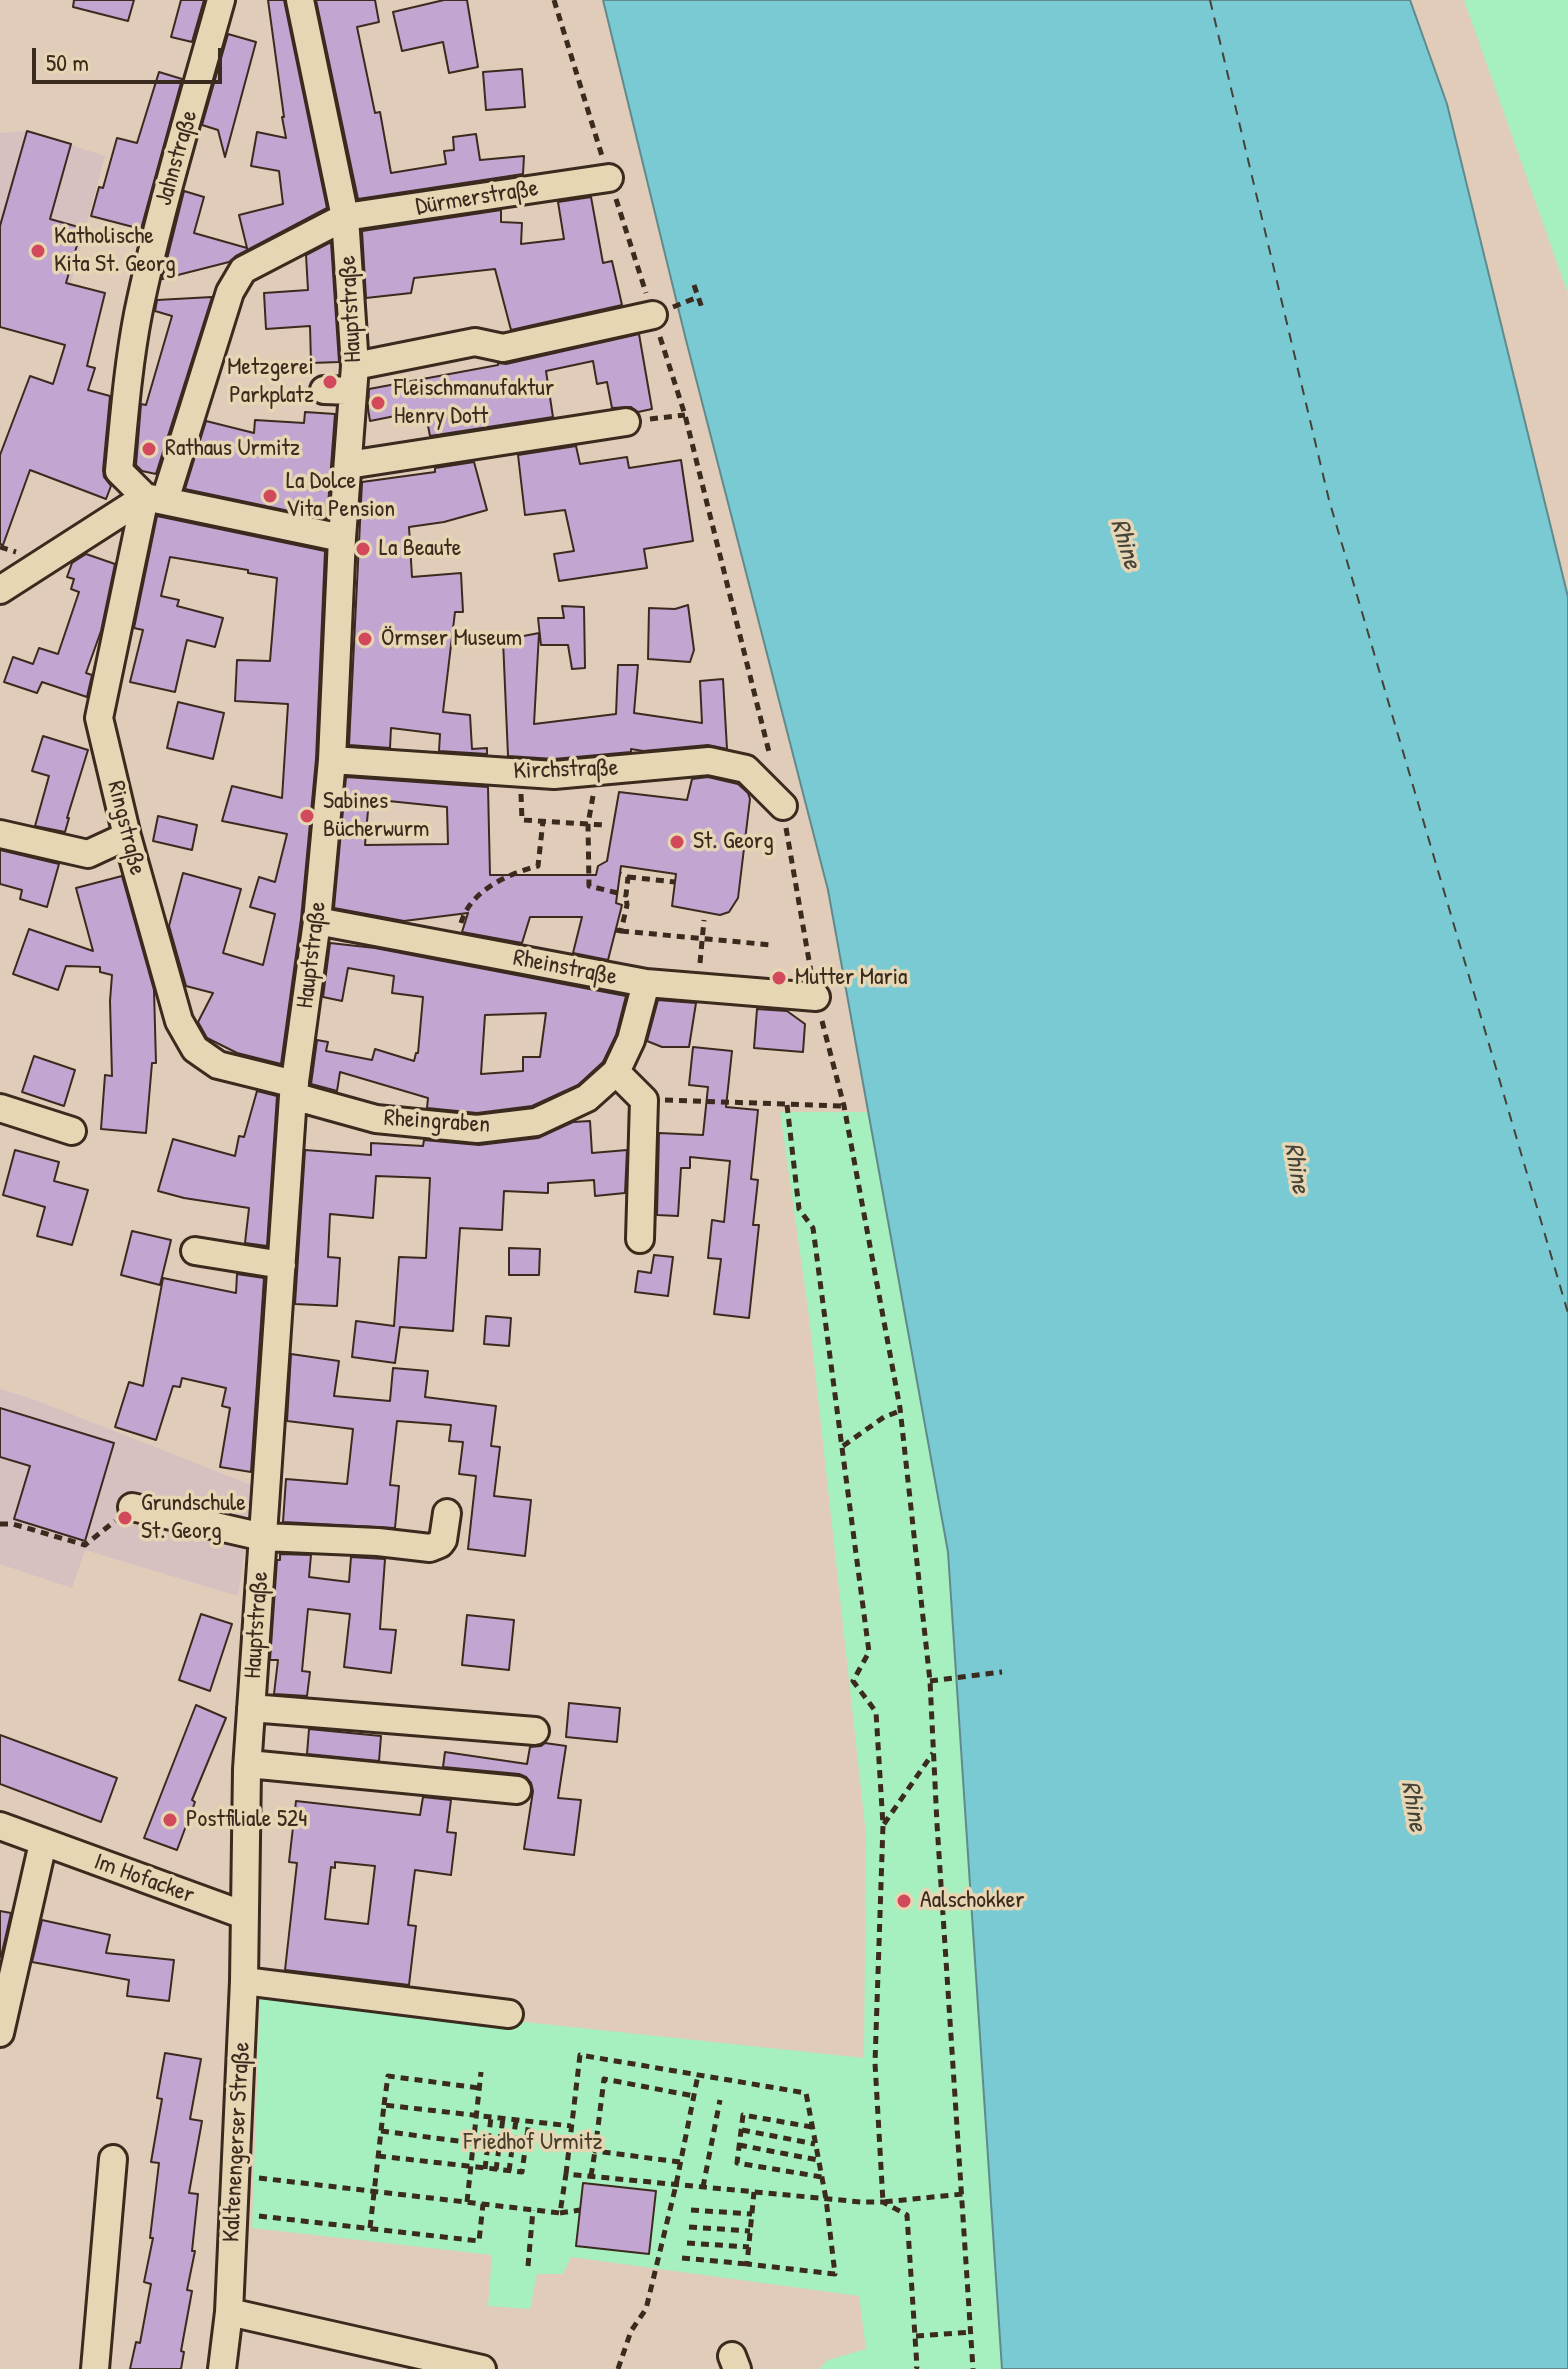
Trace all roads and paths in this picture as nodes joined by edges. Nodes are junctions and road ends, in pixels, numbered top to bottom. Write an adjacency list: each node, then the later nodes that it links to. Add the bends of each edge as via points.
1 (221, 0): 14 (street, Jahnstraße, via 160,220 128,375 119,471)
2 (300, 0): 5 (street, Hauptstraße)
3 (554, 0): 4 (path)
4 (609, 178): 5 (street, Dürmerstraße); 8 (path)
5 (345, 217): 9 (street, Hauptstraße); 14 (street, Dürmerstraße, via 243,270 230,292)
6 (694, 285): 7 (path)
7 (702, 308)
8 (653, 315): 9 (street, via 503,348 475,342); 11 (path)
9 (354, 378): 10 (street); 13 (street, Hauptstraße)
10 (324, 390)
11 (685, 415): 12 (path); 18 (path)
12 (626, 422): 13 (street)
13 (348, 465): 15 (street, Hauptstraße)
14 (155, 499): 15 (street); 16 (street); 25 (street, Ringstraße, via 99,718)
15 (342, 538): 17 (street, Hauptstraße)
16 (0, 590)
17 (332, 760): 19 (street, Kirchstraße); 31 (street, Hauptstraße)
18 (771, 761)
19 (521, 773): 20 (street, Kirchstraße, via 554,775 709,761 746,769); 21 (path, via 522,820)
20 (783, 806): 37 (path)
21 (543, 821): 22 (path); 34 (path, via 538,866 515,872 466,907)
22 (588, 824): 23 (path); 29 (path, via 589,886)
23 (604, 825)
24 (0, 834): 25 (street, via 88,854)
25 (127, 836): 39 (street, Ringstraße, via 179,1021 195,1049 218,1065)
26 (620, 874): 27 (path)
27 (628, 877): 28 (path); 29 (path)
28 (675, 882)
29 (626, 895): 32 (path, via 618,931)
30 (704, 920): 32 (path)
31 (317, 921): 34 (street, Rheinstraße); 39 (street, Hauptstraße)
32 (703, 939): 33 (path); 35 (path)
33 (772, 945)
34 (454, 947): 36 (street, Rheinstraße)
35 (698, 974)
36 (646, 983): 37 (street, Rheinstraße); 38 (street, Rheingraben)
37 (816, 997): 42 (path)
38 (616, 1072): 39 (street, Rheingraben, via 587,1098 536,1122 477,1129 376,1119); 40 (street)
39 (294, 1090): 47 (street, Hauptstraße)
40 (644, 1100): 41 (path); 45 (street)
41 (787, 1105): 42 (path); 49 (path, via 799,1209 813,1228)
42 (844, 1106): 48 (path)
43 (0, 1108): 44 (street)
44 (72, 1131)
45 (640, 1239)
46 (195, 1251): 47 (street)
47 (282, 1265): 53 (street, Hauptstraße)
48 (900, 1411): 49 (path); 55 (path)
49 (843, 1446): 61 (path, via 869,1652 853,1681 876,1712)
50 (132, 1507): 52 (path, via 85,1545); 53 (street)
51 (447, 1513): 53 (street, via 443,1540 430,1548)
52 (0, 1524)
53 (263, 1537): 56 (street, Hauptstraße)
54 (1002, 1672): 55 (path)
55 (930, 1681): 58 (path)
56 (251, 1708): 57 (street); 59 (street, Hauptstraße)
57 (535, 1731)
58 (933, 1752): 61 (path); 103 (path)
59 (248, 1764): 60 (street); 64 (street, Hauptstraße)
60 (517, 1790)
61 (883, 1825): 106 (path, via 875,2063)
62 (0, 1826): 63 (street, Im Hofacker)
63 (43, 1843): 64 (street, Im Hofacker); 67 (street)
64 (244, 1915): 65 (street, Kaltenengerser Straße)
65 (244, 1981): 66 (street); 122 (street, Kaltenengerser Straße)
66 (509, 2014)
67 (0, 2033)
68 (481, 2072): 70 (path)
69 (698, 2075): 71 (path); 79 (path, via 580,2055); 80 (path, via 806,2093)
70 (479, 2088): 73 (path, via 388,2076); 74 (path)
71 (694, 2096): 86 (path, via 604,2079); 90 (path)
72 (720, 2100): 99 (path)
73 (384, 2105): 74 (path); 82 (path)
74 (477, 2116): 75 (path); 83 (path)
75 (491, 2117): 76 (path); 92 (path)
76 (503, 2118): 77 (path); 93 (path)
77 (516, 2120): 78 (path); 94 (path)
78 (529, 2121): 79 (path); 94 (path, via 522,2172)
79 (571, 2126): 95 (path)
80 (812, 2127): 81 (path, via 743,2115); 84 (path)
81 (741, 2130): 84 (path); 85 (path)
82 (381, 2131): 83 (path); 87 (path)
83 (474, 2143): 91 (path)
84 (815, 2144): 89 (path)
85 (739, 2145): 89 (path); 97 (path, via 737,2163)
86 (595, 2151): 90 (path); 96 (path)
87 (378, 2156): 91 (path); 101 (path)
88 (113, 2159): 125 (street)
89 (818, 2160): 97 (path)
90 (680, 2162): 98 (path)
91 (471, 2167): 92 (path); 105 (path)
92 (485, 2169): 93 (path)
93 (496, 2170): 94 (path)
94 (509, 2171)
95 (566, 2174): 96 (path); 112 (path)
96 (591, 2176): 98 (path)
97 (822, 2177): 104 (path)
98 (676, 2185): 99 (path); 128 (path, via 646,2309 631,2331)
99 (703, 2187): 102 (path)
100 (258, 2190): 101 (path, via 256,2177)
101 (374, 2191): 105 (path); 115 (path)
102 (754, 2192): 104 (path); 113 (path)
103 (963, 2194): 106 (path); 123 (path)
104 (826, 2199): 106 (path); 120 (path, via 835,2274)
105 (467, 2202): 108 (path)
106 (883, 2202): 124 (path, via 907,2215)
107 (257, 2203): 115 (path, via 256,2216)
108 (483, 2204): 109 (path); 115 (path, via 479,2241)
109 (533, 2210): 112 (path); 121 (path)
110 (580, 2210): 112 (path)
111 (691, 2210): 113 (path)
112 (560, 2213)
113 (752, 2214): 116 (path)
114 (689, 2227): 116 (path)
115 (370, 2228)
116 (750, 2231): 118 (path)
117 (687, 2243): 118 (path)
118 (749, 2247): 120 (path)
119 (682, 2258): 120 (path)
120 (747, 2264)
121 (528, 2266)
122 (229, 2312): 126 (street, Kaltenengerser Straße); 127 (street)
123 (972, 2332): 124 (path); 130 (path)
124 (916, 2336): 129 (path)
125 (95, 2369)
126 (222, 2369)
127 (482, 2369)
128 (618, 2369)
129 (916, 2369)
130 (973, 2369)

